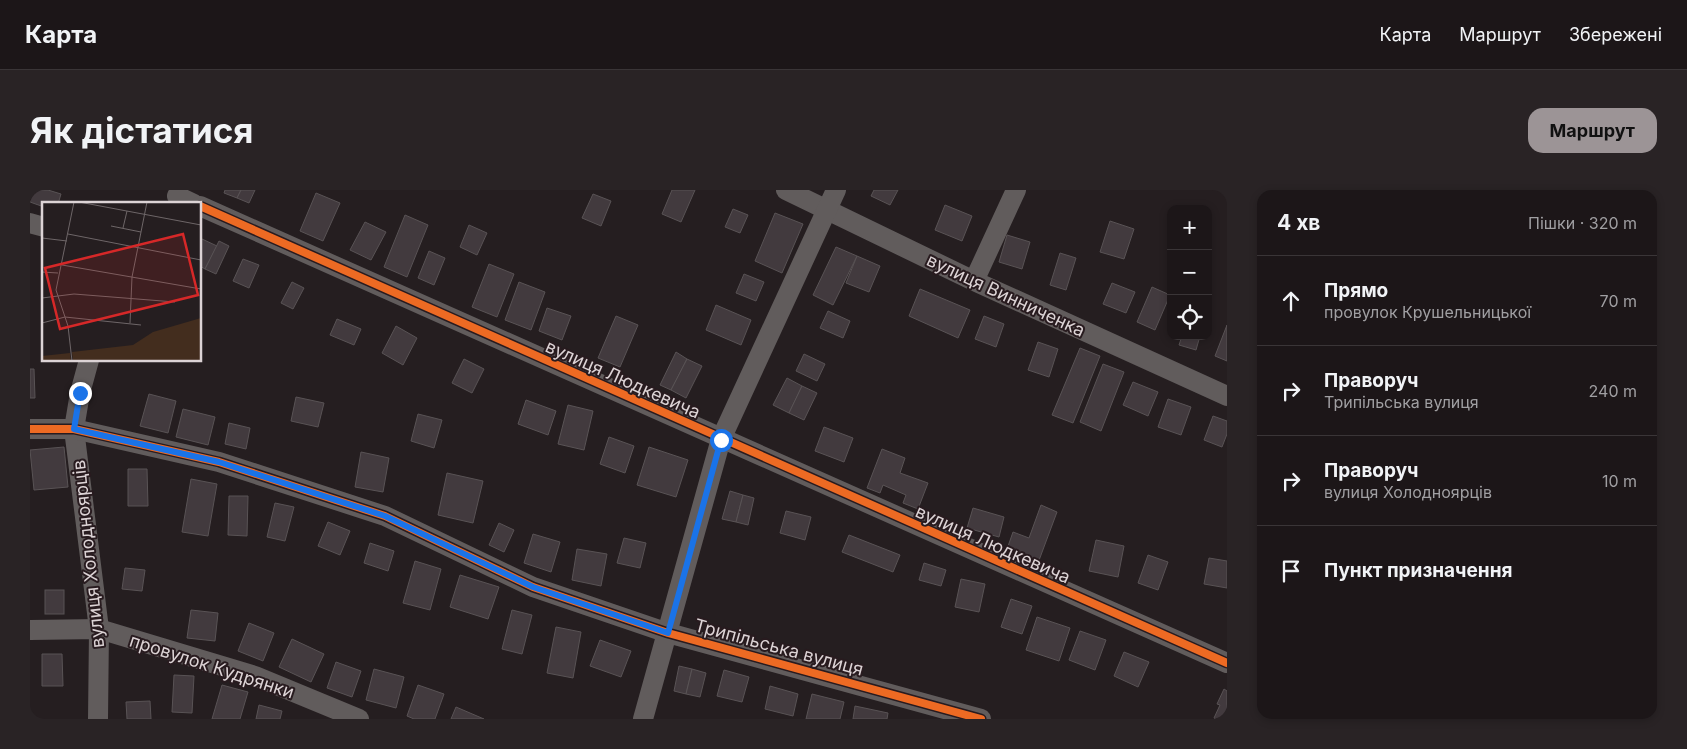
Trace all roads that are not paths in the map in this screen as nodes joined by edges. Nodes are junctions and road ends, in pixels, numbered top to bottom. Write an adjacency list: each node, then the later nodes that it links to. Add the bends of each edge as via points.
1 (786, 190): 5 (street, вулиця Винниченка)
2 (836, 190): 5 (street)
3 (1016, 190): 6 (street)
4 (201, 206): 11 (street, вулиця Людкевича)
5 (827, 209): 6 (street, вулиця Винниченка); 11 (street)
6 (974, 281): 8 (street, вулиця Винниченка)
7 (89, 361): 10 (street, вулиця Холодноярців)
8 (1227, 396)
9 (30, 429): 10 (street, Трипільська вулиця)
10 (74, 429): 12 (street, вулиця Холодноярців); 14 (street, Трипільська вулиця, via 219,462 385,516 533,587)
11 (721, 440): 14 (street); 15 (street, вулиця Людкевича)
12 (99, 629): 13 (street, провулок Кудрянки); 16 (street, вулиця Холодноярців); 17 (street, провулок Кудрянки, via 255,676)
13 (30, 630)
14 (668, 633): 18 (street); 19 (street, Трипільська вулиця)
15 (1227, 663)
16 (98, 719)
17 (360, 719)
18 (643, 719)
19 (981, 719)

